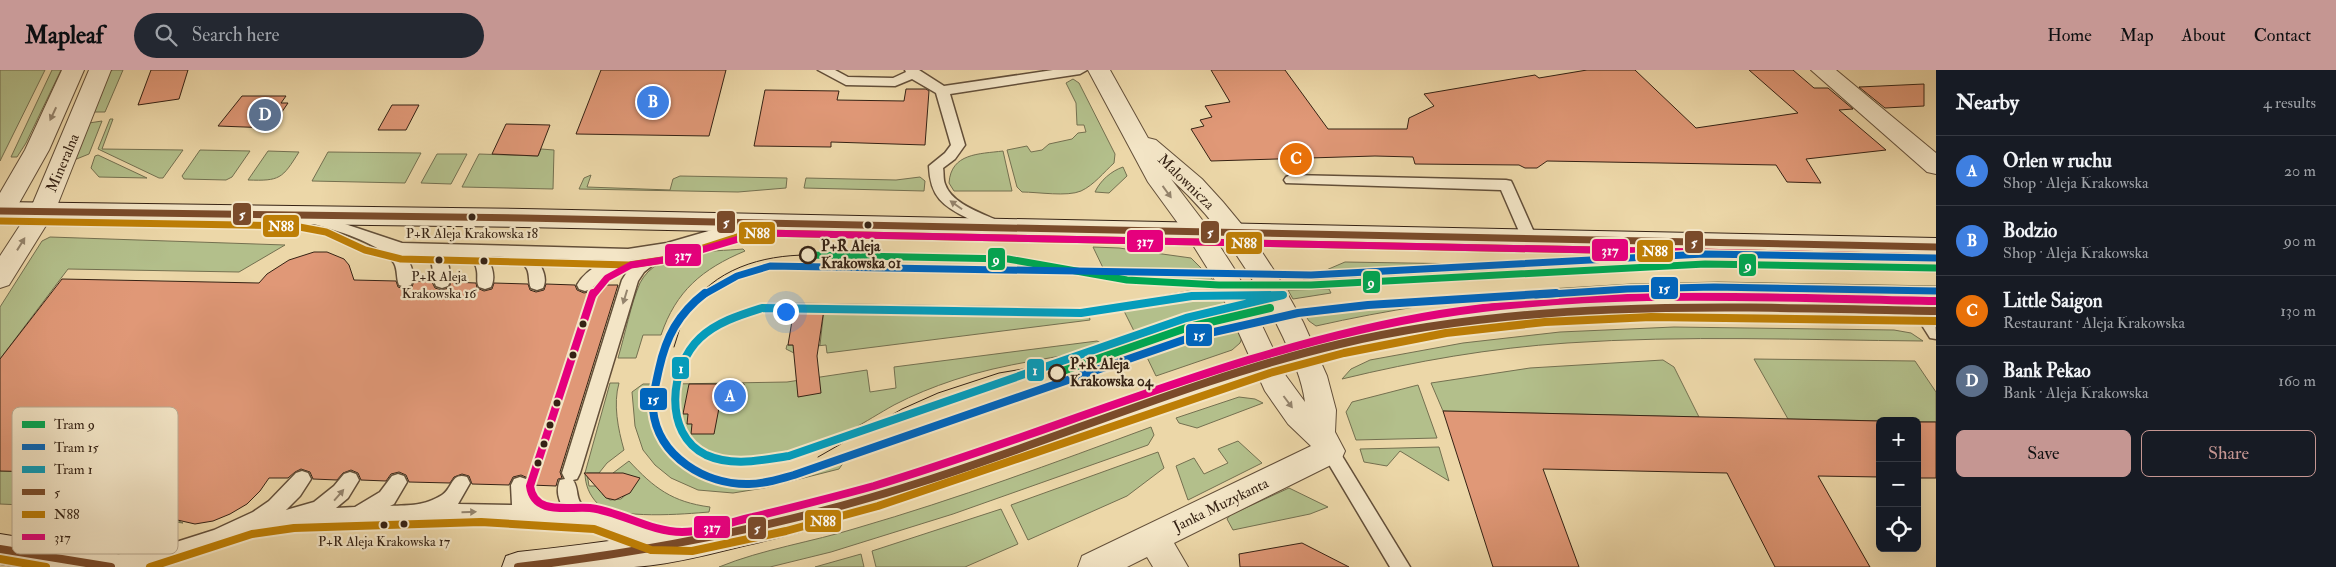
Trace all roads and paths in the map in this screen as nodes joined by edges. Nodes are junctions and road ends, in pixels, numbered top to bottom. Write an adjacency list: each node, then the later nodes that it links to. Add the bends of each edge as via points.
1 (73, 70): 15 (main road, Mineralna, one-way to 15, via 37,150)
2 (100, 70): 14 (main road, Mineralna)
3 (825, 70): 7 (lane, via 846,81 895,82)
4 (1080, 70): 8 (lane)
5 (1099, 70): 10 (main road, Malownicza)
6 (1822, 70): 12 (main road)
7 (912, 72): 9 (lane)
8 (1047, 72): 9 (lane)
9 (942, 91): 11 (lane, via 958,145)
10 (1135, 134): 19 (main road, Malownicza, one-way to 19, via 1164,188); 20 (main road, Malownicza, via 1199,192)
11 (936, 166): 18 (lane, one-way to 11, via 957,207 944,196 937,183)
12 (1936, 166)
13 (1290, 180): 21 (lane, via 1506,185)
14 (42, 211): 15 (main road); 16 (main road); 29 (main road, Mineralna, one-way to 14)
15 (1, 212)
16 (295, 216): 17 (main road); 22 (lane, via 329,222)
17 (758, 223): 18 (main road); 24 (lane)
18 (998, 228): 19 (main road)
19 (1197, 231): 20 (main road); 38 (main road, Malownicza, via 1228,280)
20 (1234, 232): 21 (main road); 37 (main road, Malownicza, via 1280,300)
21 (1529, 239): 23 (main road)
22 (386, 246): 25 (lane); 30 (lane, via 400,260)
23 (1936, 247)
24 (666, 249): 28 (lane); 49 (lane, one-way to 49, via 644,262 630,280 569,480 567,493 571,507)
25 (432, 251): 26 (lane); 31 (lane, via 440,261)
26 (469, 252): 27 (lane); 32 (lane, via 475,253 483,262)
27 (516, 253): 28 (lane); 33 (lane, via 531,262)
28 (628, 256): 34 (lane, via 601,270)
29 (0, 278)
30 (404, 281)
31 (442, 282)
32 (485, 283)
33 (537, 284)
34 (585, 285)
35 (1928, 311): 36 (lane); 37 (main road, via 1651,307 1544,312 1444,323)
36 (1936, 333)
37 (1304, 353): 38 (main road); 39 (main road, via 1313,373 1322,410)
38 (1267, 363): 39 (main road, one-way to 39, via 1286,400); 52 (main road, via 875,497)
39 (1325, 442): 51 (main road, Janka Muzykanta); 61 (lane)
40 (302, 479): 50 (lane, via 286,498)
41 (350, 480): 48 (lane, one-way to 41, via 314,512 334,501)
42 (398, 482): 46 (lane, via 392,493 379,504)
43 (461, 483): 45 (lane, via 451,499)
44 (520, 485): 47 (lane, via 520,503)
45 (421, 513): 46 (lane); 47 (lane, one-way to 47)
46 (350, 515): 48 (lane)
47 (544, 516): 49 (lane)
48 (292, 518): 50 (lane)
49 (584, 518): 52 (lane, via 610,523 653,540)
50 (250, 524): 53 (lane)
51 (1153, 539): 59 (main road, Janka Muzykanta); 60 (main road)
52 (691, 541): 58 (main road, via 620,555)
53 (178, 548)
54 (29, 554): 56 (main road)
55 (160, 554): 56 (lane)
56 (100, 566): 57 (main road)
57 (111, 567)
58 (518, 567)
59 (1094, 567)
60 (1172, 567)
61 (1400, 567)

